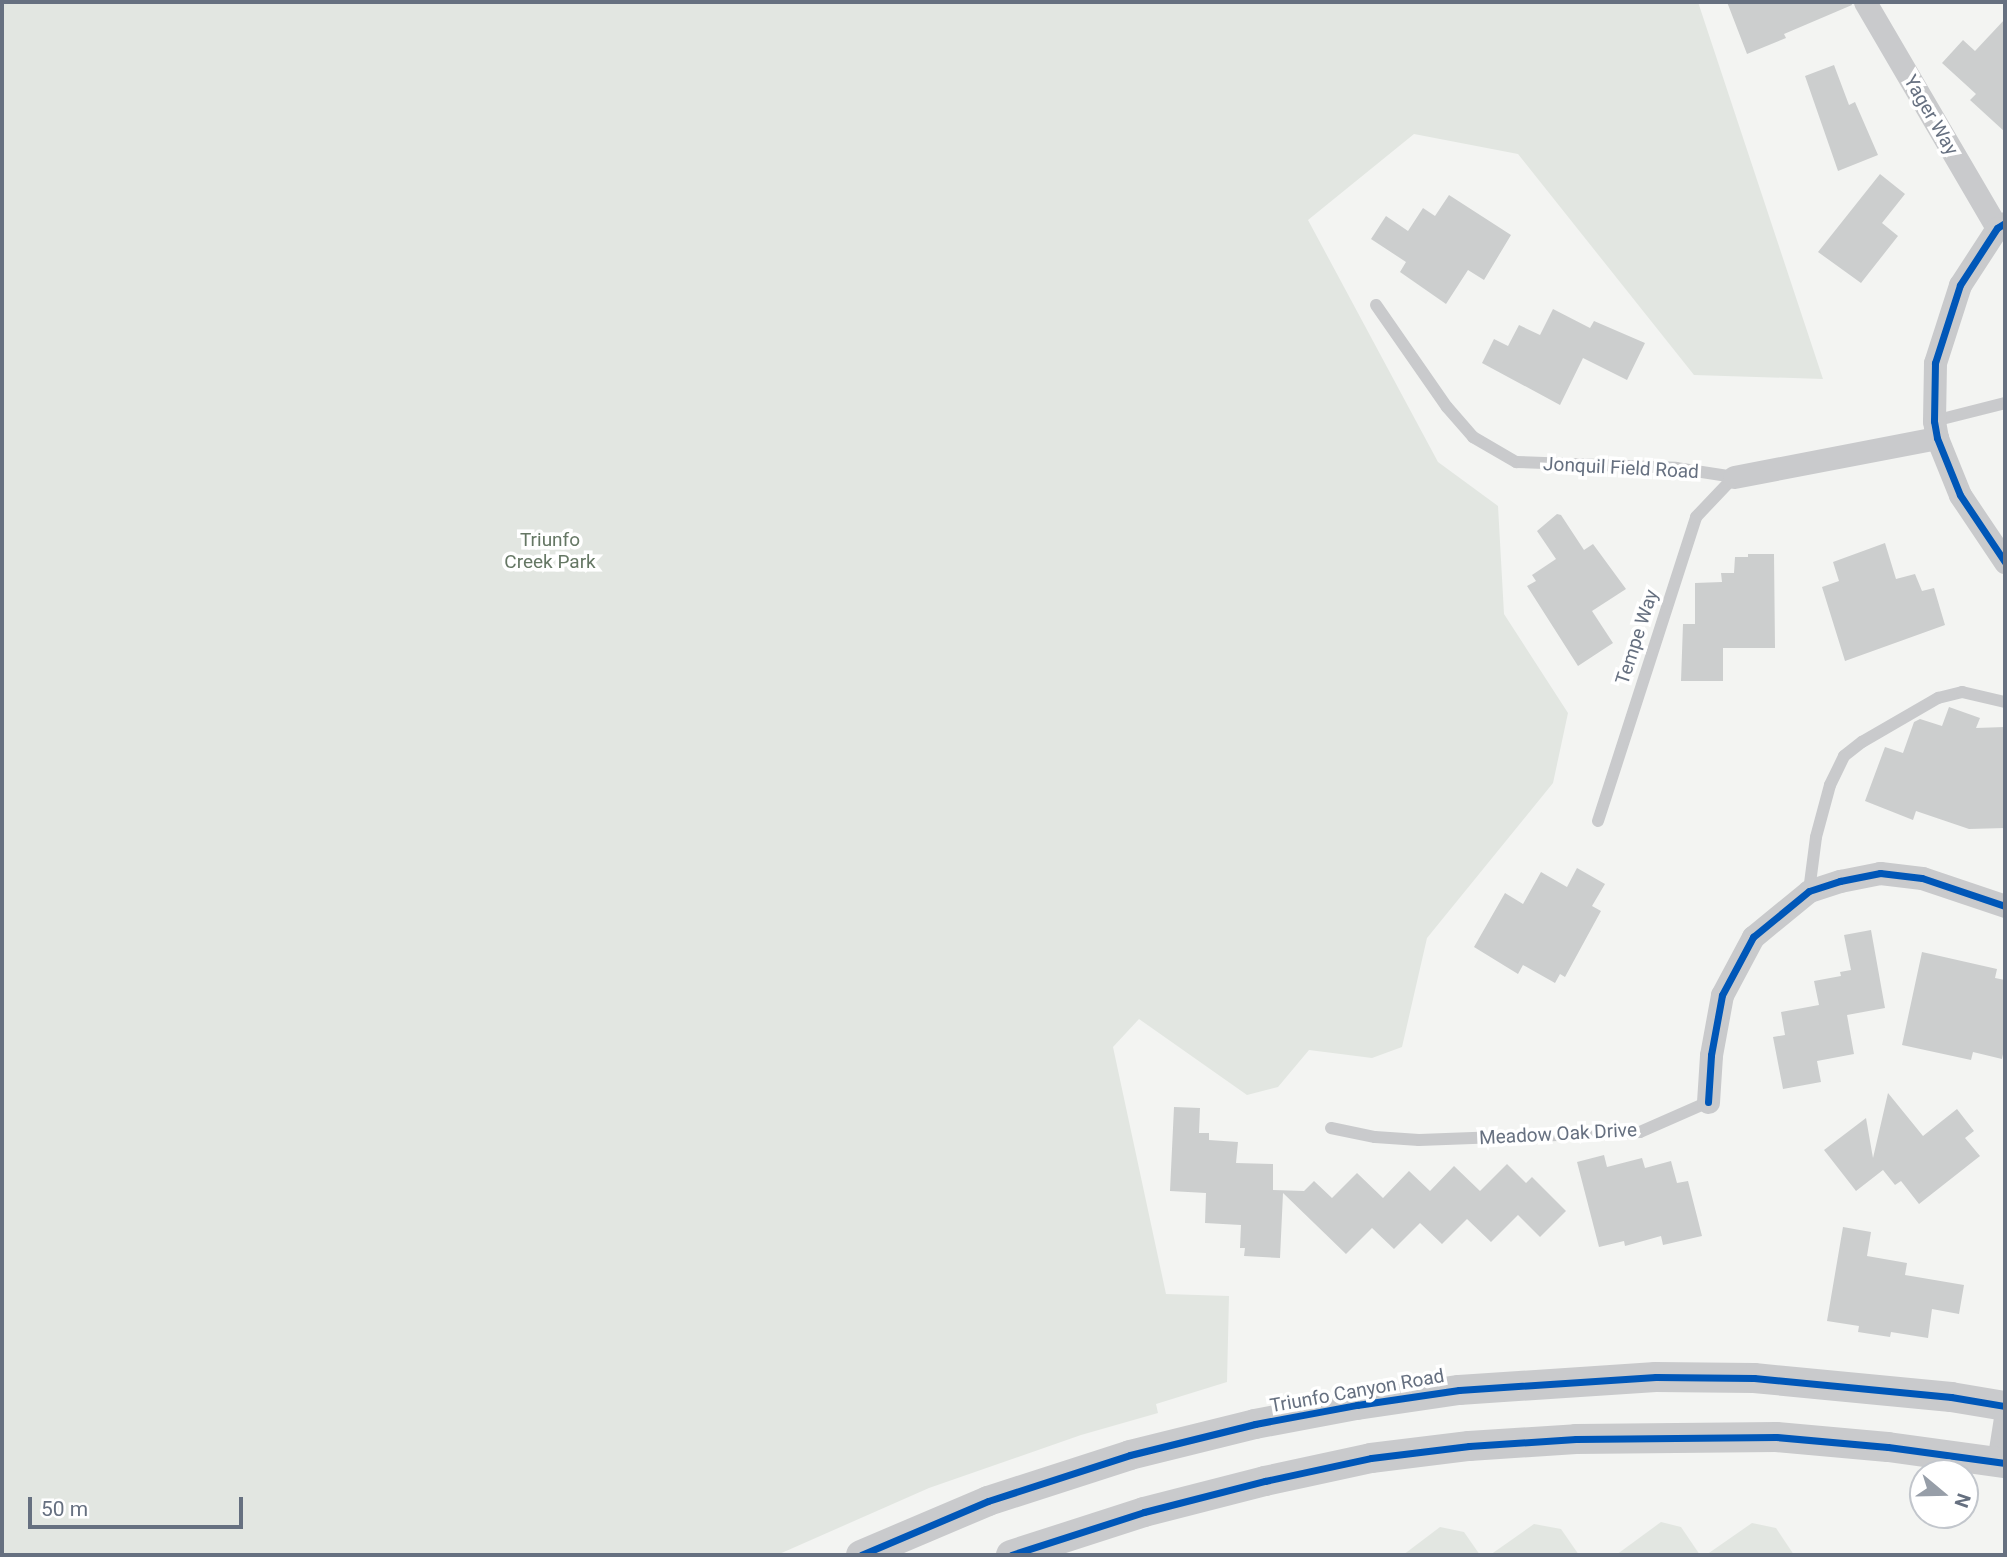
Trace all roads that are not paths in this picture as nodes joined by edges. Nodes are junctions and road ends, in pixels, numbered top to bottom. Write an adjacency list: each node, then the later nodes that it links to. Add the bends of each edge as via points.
1 (1865, 2): 2 (street, Yager Way)
2 (2001, 226): 5 (street, via 1960,285 1935,363)
3 (1376, 305): 6 (lane, Jonquil Field Road, via 1473,437 1516,462 1676,468)
4 (2005, 403): 5 (lane)
5 (1935, 429): 6 (street, Jonquil Field Road); 7 (street, via 1960,495)
6 (1734, 477): 9 (lane, Tempe Way, via 1696,517)
7 (2005, 562)
8 (2005, 702): 10 (lane, via 1962,692 1938,698 1844,756 1819,825)
9 (1598, 821)
10 (1809, 891): 11 (street, Meadow Oak Drive, via 1880,873 1922,878); 12 (street, Meadow Oak Drive, via 1754,937 1722,995)
11 (2005, 906)
12 (1708, 1102): 13 (lane, Meadow Oak Drive, via 1640,1132 1419,1140)
13 (1331, 1128)
14 (2005, 1406): 17 (street, Triunfo Canyon Road, via 1754,1378 1656,1377 1459,1390 1255,1424 1130,1455 988,1501)
15 (2005, 1418): 16 (street)
16 (2002, 1462): 18 (street, via 1776,1437 1576,1439 1469,1446 1371,1458 1265,1480 1144,1511)
17 (861, 1555)
18 (1011, 1555)

